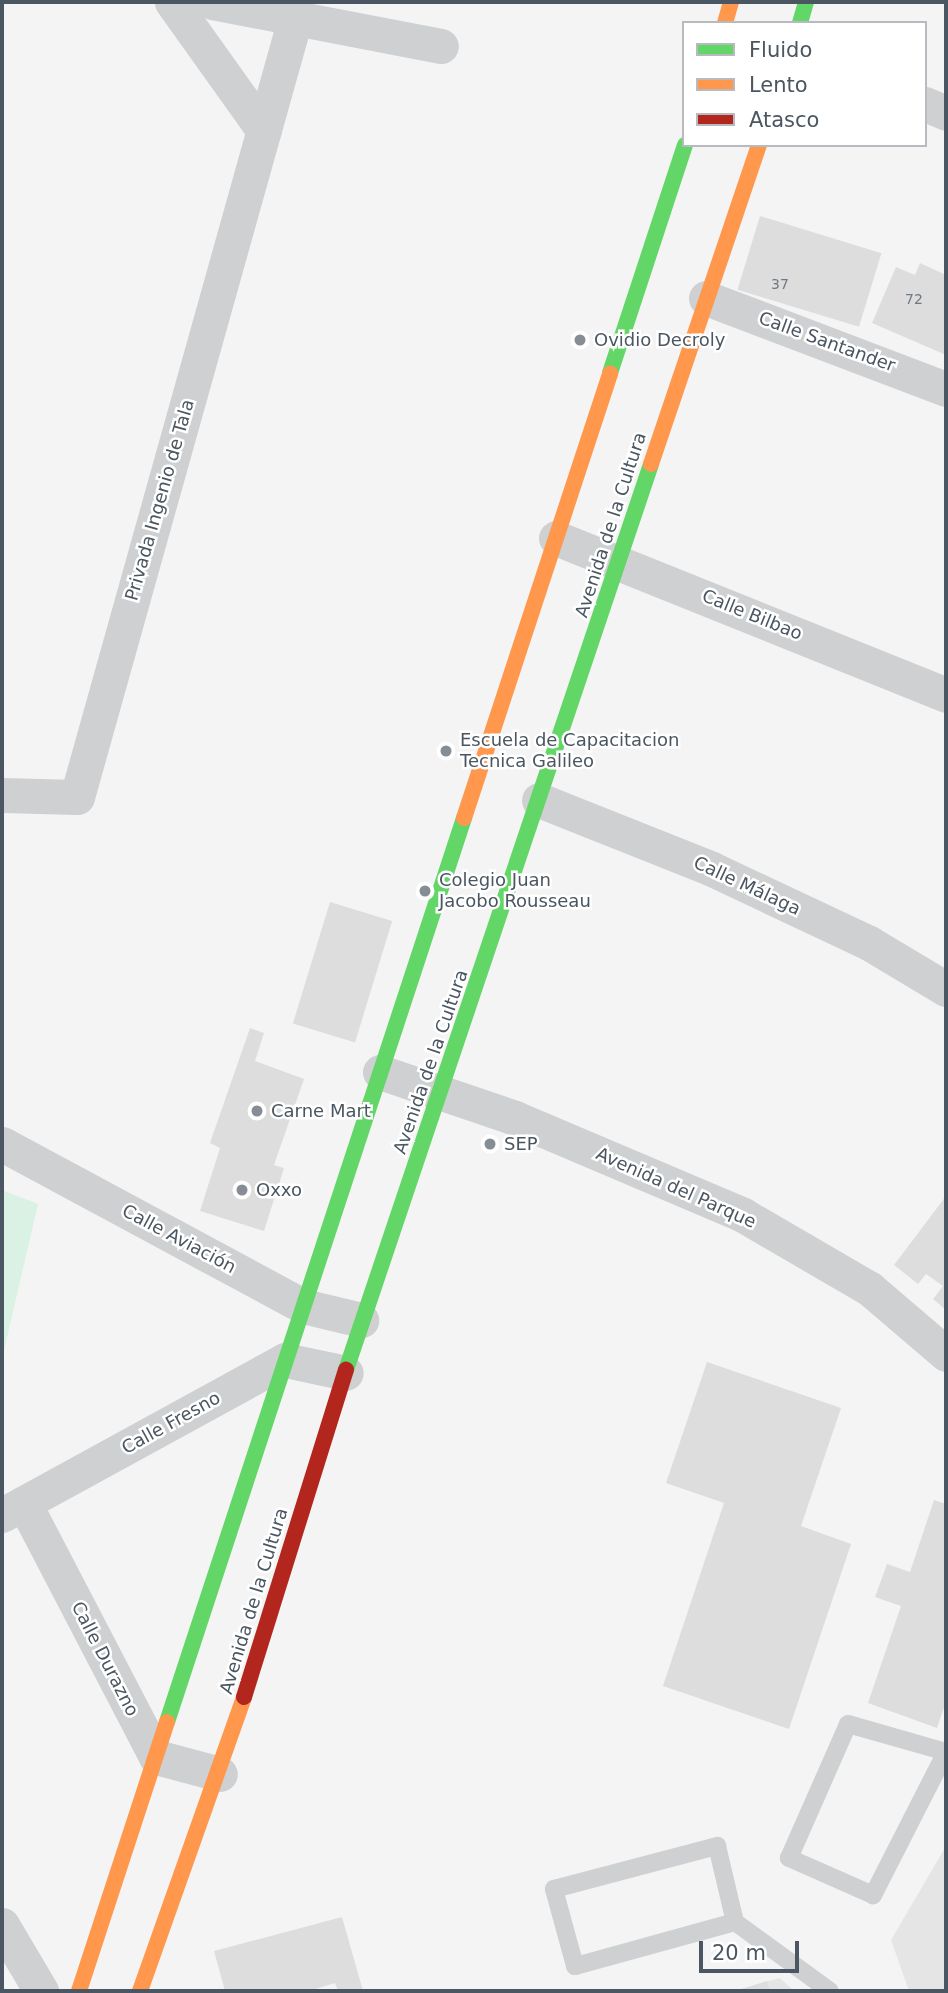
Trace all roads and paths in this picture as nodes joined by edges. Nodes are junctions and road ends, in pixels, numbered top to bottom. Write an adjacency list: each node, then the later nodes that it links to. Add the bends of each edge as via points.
1 (172, 2): 11 (street)
2 (212, 2): 5 (street)
3 (731, 2): 6 (main road)
4 (806, 2): 7 (main road)
5 (295, 19): 8 (street); 11 (street, Privada Ingenio de Tala)
6 (726, 21)
7 (801, 21)
8 (442, 46)
9 (927, 105): 10 (street)
10 (946, 113)
11 (264, 131): 19 (street, Privada Ingenio de Tala, via 77,797)
12 (684, 147): 16 (main road)
13 (758, 147): 14 (main road, Avenida de la Cultura)
14 (706, 298): 15 (street, Calle Santander); 17 (main road, Avenida de la Cultura)
15 (946, 389)
16 (556, 538): 17 (street, Calle Bilbao); 22 (main road)
17 (620, 560): 18 (street, Calle Bilbao); 20 (main road, Avenida de la Cultura)
18 (946, 695)
19 (2, 794)
20 (539, 800): 21 (street, Calle Málaga, via 712,869 869,943); 23 (main road, Avenida de la Cultura)
21 (946, 989)
22 (380, 1072): 23 (street, Avenida del Parque); 25 (main road)
23 (441, 1094): 26 (main road, Avenida de la Cultura); 27 (street, Avenida del Parque, via 515,1118 743,1215 870,1289)
24 (2, 1144): 25 (street, Calle Aviación)
25 (303, 1306): 26 (street, Calle Aviación); 28 (main road)
26 (361, 1320): 29 (main road, Avenida de la Cultura)
27 (946, 1354)
28 (285, 1360): 29 (street); 30 (street, Calle Fresno); 32 (main road)
29 (346, 1373): 33 (main road, Avenida de la Cultura)
30 (13, 1509): 32 (street, Calle Durazno)
31 (946, 1752): 31 (lane, via 873,1895 789,1858 848,1724)
32 (156, 1757): 33 (street); 37 (main road)
33 (220, 1774): 38 (main road, Avenida de la Cultura)
34 (735, 1922): 34 (lane, via 575,1966 554,1889 717,1846); 39 (lane)
35 (2, 1925): 36 (street)
36 (41, 1991)
37 (79, 1991)
38 (140, 1991)
39 (830, 1991)

